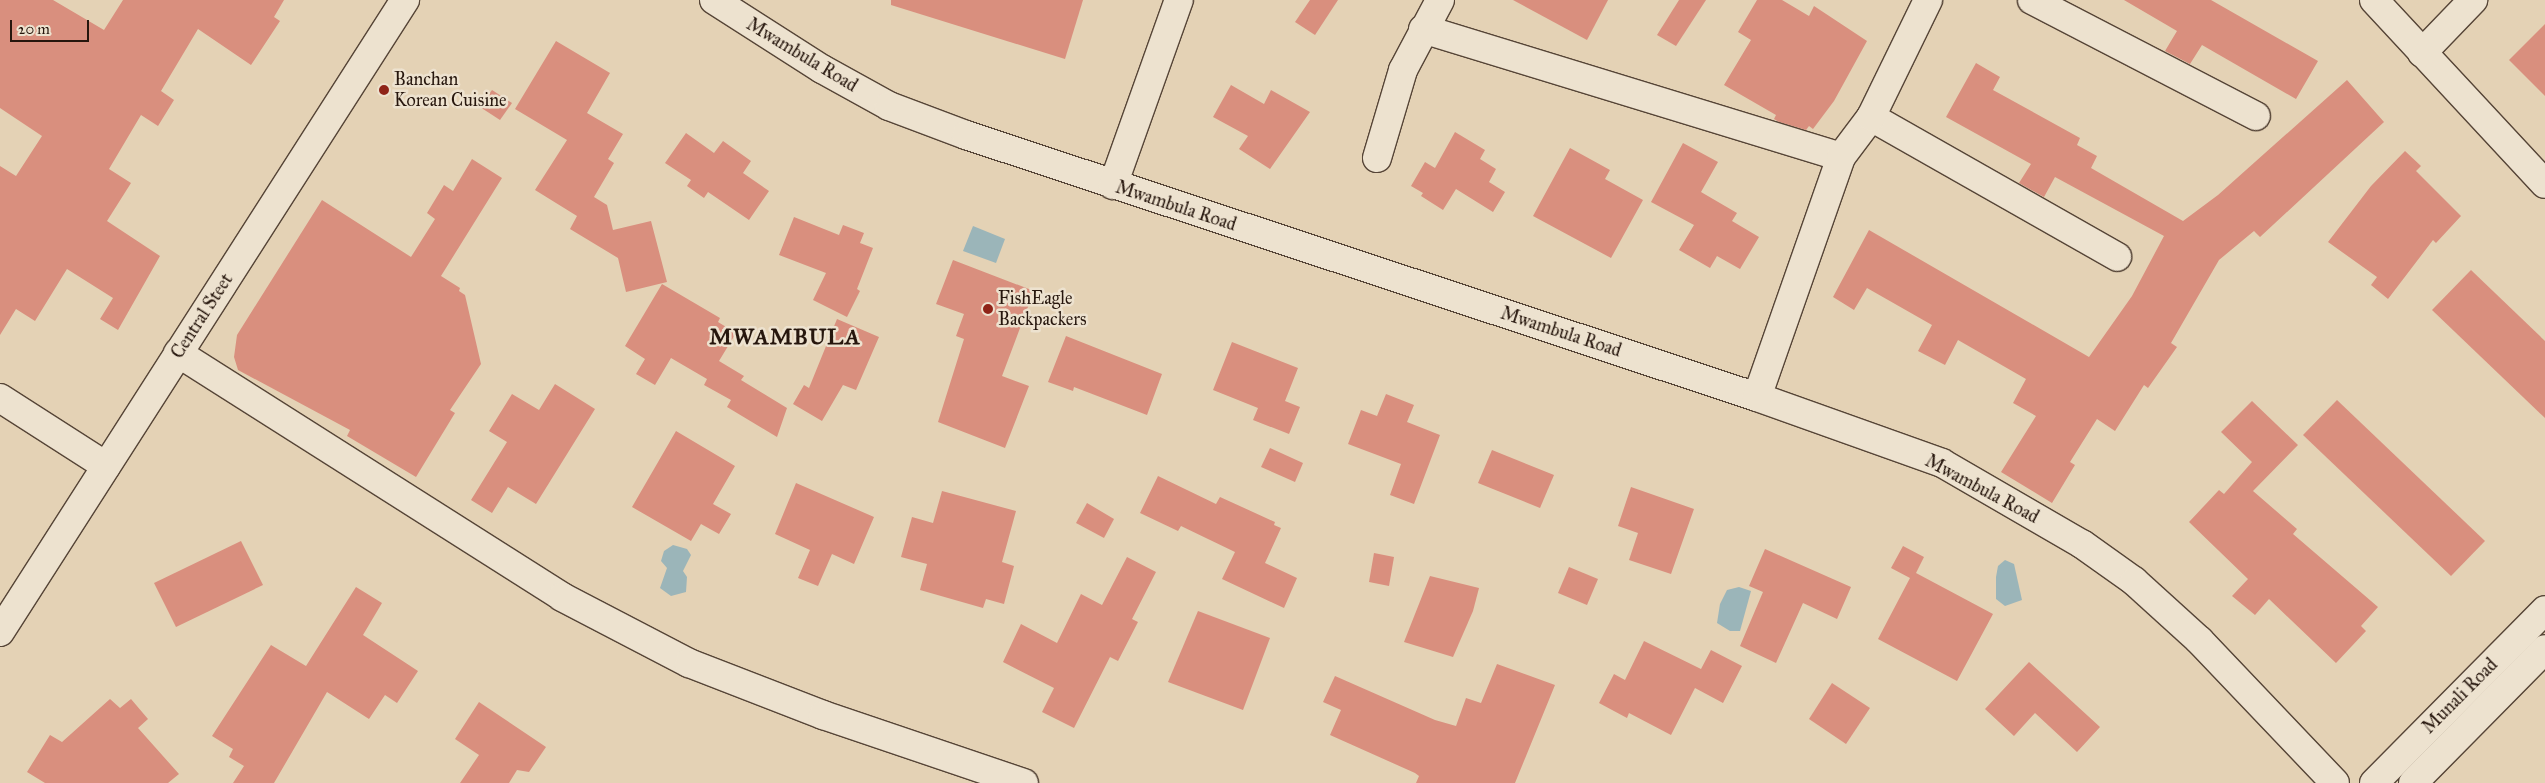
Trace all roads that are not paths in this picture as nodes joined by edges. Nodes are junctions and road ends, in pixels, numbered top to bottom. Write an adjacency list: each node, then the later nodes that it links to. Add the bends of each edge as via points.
1 (405, 0): 18 (street, Central Steet)
2 (714, 0): 16 (street, Mwambula Road, via 822,69 890,106)
3 (1179, 0): 16 (street)
4 (1440, 0): 9 (street)
5 (1928, 0): 12 (street)
6 (2032, 0): 11 (street)
7 (2374, 0): 10 (street)
8 (2473, 0): 10 (street)
9 (1424, 29): 13 (street); 14 (street, via 1404,70)
10 (2422, 53): 15 (street)
11 (2256, 116)
12 (1871, 117): 13 (street); 17 (street)
13 (1841, 156): 19 (street)
14 (1377, 158)
15 (2545, 184)
16 (1113, 185): 19 (street, Mwambula Road)
17 (2117, 257)
18 (178, 353): 21 (street, Central Steet); 25 (street, via 562,597 689,663 823,715)
19 (1757, 397): 26 (street, Mwambula Road, via 1942,464 2082,544 2134,581 2199,640)
20 (0, 398): 21 (street)
21 (106, 466): 23 (street, Central Steet)
22 (2545, 610): 27 (street, Munali Road)
23 (0, 632)
24 (2545, 649): 28 (street, Munali Road)
25 (1024, 783)
26 (2335, 783)
27 (2374, 783)
28 (2413, 783)

